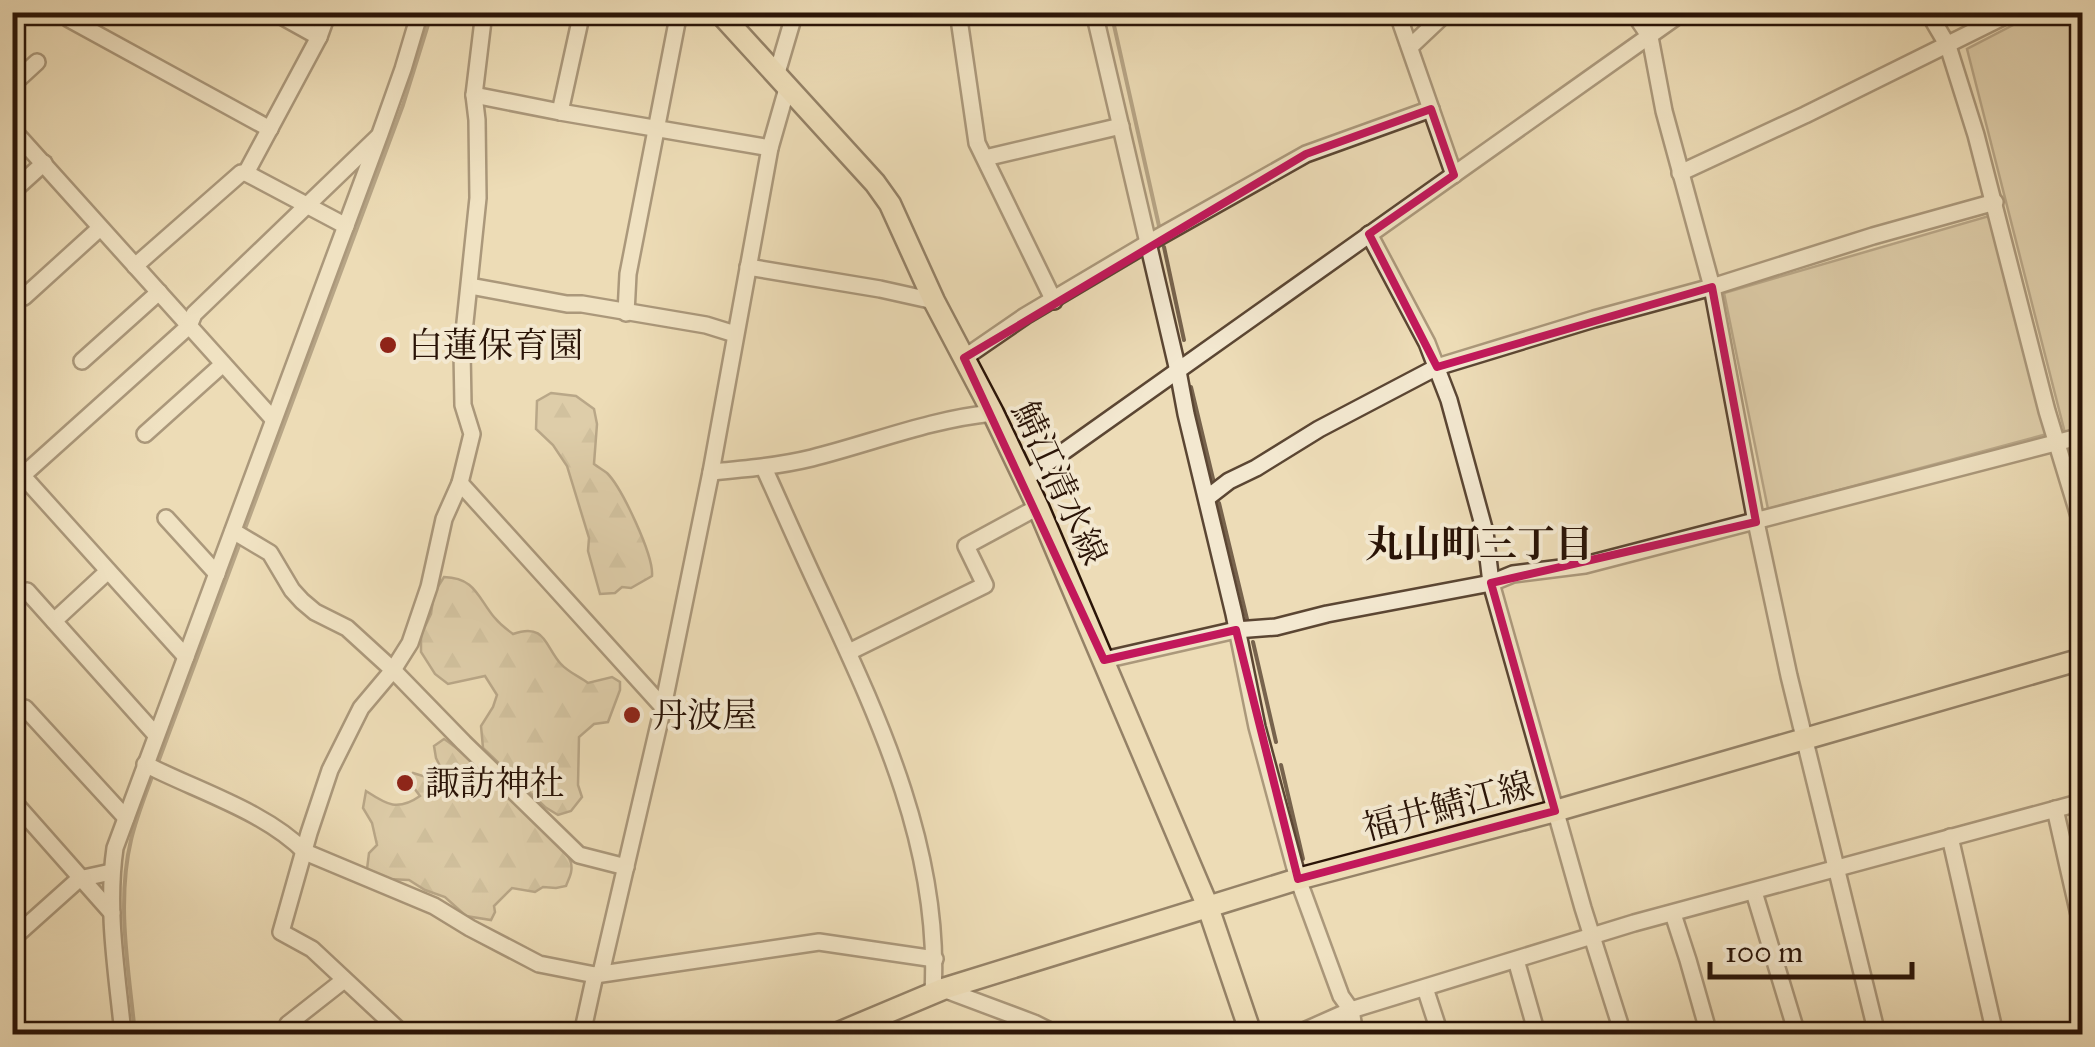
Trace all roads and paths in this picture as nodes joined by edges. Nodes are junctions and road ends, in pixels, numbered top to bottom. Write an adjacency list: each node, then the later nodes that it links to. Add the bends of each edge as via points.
1 (62, 12): 18 (street, via 69,19)
2 (274, 12): 19 (street)
3 (328, 12): 19 (street)
4 (420, 12): 33 (street)
5 (484, 12): 26 (street)
6 (582, 12): 28 (street)
7 (679, 12): 32 (street)
8 (720, 12): 24 (main road, 鯖江清水線)
9 (795, 12): 24 (street)
10 (958, 12): 35 (street, via 977,143)
11 (1094, 12): 29 (street)
12 (1398, 12): 22 (street)
13 (1447, 12): 22 (street)
14 (1633, 12): 20 (street)
15 (1683, 12): 20 (street)
16 (1928, 12): 21 (street)
17 (2013, 12): 21 (street)
18 (82, 17): 31 (street)
19 (319, 37): 31 (street)
20 (1650, 37): 38 (street); 39 (street)
21 (1948, 46): 38 (street); 41 (street)
22 (1410, 47): 27 (street)
23 (37, 62): 25 (street)
24 (782, 79): 34 (street); 53 (main road, 鯖江清水線, via 890,204)
25 (12, 84)
26 (474, 95): 28 (street); 49 (street, via 478,198)
27 (1431, 109): 39 (street); 46 (street, via 1306,154)
28 (560, 112): 32 (street)
29 (1121, 126): 35 (street); 46 (street)
30 (12, 128): 36 (street)
31 (270, 129): 37 (street)
32 (657, 129): 34 (street); 55 (street)
33 (380, 134): 42 (street); 43 (street)
34 (770, 148): 48 (street)
35 (985, 158): 54 (street)
36 (44, 164): 40 (street); 44 (street)
37 (246, 173): 42 (street); 47 (street)
38 (1680, 173): 50 (street)
39 (1454, 175): 45 (street)
40 (12, 192)
41 (1995, 202): 50 (street); 67 (street)
42 (308, 205): 43 (street); 56 (street, via 194,314)
43 (346, 226): 64 (street)
44 (100, 228): 47 (street); 52 (street)
45 (1368, 234): 61 (street); 62 (street)
46 (1148, 243): 54 (street); 62 (street)
47 (135, 266): 51 (street)
48 (748, 267): 53 (street); 57 (street)
49 (470, 286): 55 (street); 72 (street, via 462,350 463,405 472,434)
50 (1712, 287): 61 (street); 76 (street)
51 (159, 292): 56 (street); 59 (street)
52 (24, 297)
53 (934, 301): 58 (main road, 鯖江清水線)
54 (1054, 301): 58 (street)
55 (626, 313): 57 (street)
56 (190, 326): 60 (street); 70 (street)
57 (735, 334): 69 (street)
58 (964, 358): 63 (main road, 鯖江清水線)
59 (82, 361)
60 (223, 364): 64 (street); 65 (street)
61 (1437, 367): 73 (street); 81 (street, via 1485,532)
62 (1178, 370): 71 (street); 73 (street)
63 (993, 413): 68 (street); 71 (main road, 鯖江清水線)
64 (273, 419): 78 (street)
65 (145, 434)
66 (2082, 436): 67 (street)
67 (2057, 444): 76 (street); 77 (street)
68 (764, 468): 69 (street); 85 (street)
69 (712, 472): 90 (street)
70 (16, 475): 79 (street)
71 (1025, 479): 74 (main road, 鯖江清水線)
72 (460, 482): 89 (street, via 410,643); 90 (street)
73 (1207, 498): 84 (street)
74 (1038, 507): 85 (street, via 966,546 985,586); 88 (main road, 鯖江清水線)
75 (166, 518): 80 (street)
76 (1756, 522): 81 (street); 93 (street)
77 (2082, 526)
78 (240, 535): 80 (street); 89 (street, via 270,553 302,602 347,628)
79 (108, 571): 83 (street); 86 (street)
80 (217, 574): 86 (street)
81 (1492, 583): 84 (street); 98 (street)
82 (27, 592): 83 (street)
83 (54, 621): 92 (street)
84 (1236, 630): 88 (street); 106 (street)
85 (849, 652): 114 (street, via 907,798)
86 (186, 657): 92 (street)
87 (2082, 659): 93 (main road, 福井鯖江線)
88 (1104, 660): 108 (main road, 鯖江清水線)
89 (393, 670): 101 (street, via 362,708 330,770); 102 (street, via 579,855)
90 (663, 706): 102 (street)
91 (12, 720): 99 (street, via 26,708)
92 (156, 735): 94 (street)
93 (1806, 738): 98 (main road, 福井鯖江線); 103 (street)
94 (153, 768): 99 (street); 101 (street, via 252,815)
95 (12, 800): 105 (street)
96 (2082, 802): 97 (street)
97 (2055, 809): 100 (street); 111 (street)
98 (1555, 811): 106 (main road, 福井鯖江線); 112 (street)
99 (126, 818): 104 (street)
100 (1950, 838): 103 (street); 137 (street)
101 (305, 852): 116 (street, via 434,906 539,964); 117 (street, via 280,932 312,949)
102 (626, 867): 116 (street)
103 (1838, 868): 107 (street); 136 (street)
104 (111, 872): 105 (street); 109 (street)
105 (79, 879): 109 (street); 113 (street)
106 (1298, 879): 108 (main road, 福井鯖江線); 120 (street)
107 (1754, 892): 110 (street); 135 (street)
108 (1208, 907): 119 (main road, 福井鯖江線); 128 (main road, 鯖江清水線)
109 (112, 913): 122 (street)
110 (1673, 914): 112 (street); 134 (street)
111 (2082, 928)
112 (1591, 936): 115 (street); 133 (street)
113 (12, 938)
114 (935, 960): 116 (street, via 819,942); 119 (street)
115 (1516, 960): 118 (street); 132 (street)
116 (598, 974): 125 (street)
117 (344, 980): 123 (street, via 288,1024); 124 (street)
118 (1425, 988): 120 (street); 131 (street)
119 (938, 990): 126 (main road, 福井鯖江線); 127 (street)
120 (1351, 1010): 129 (street); 130 (street)
121 (2082, 1032): 138 (street)
122 (123, 1034)
123 (288, 1034)
124 (403, 1034)
125 (582, 1034)
126 (836, 1034)
127 (1056, 1034)
128 (1251, 1034)
129 (1297, 1034)
130 (1354, 1034)
131 (1440, 1034)
132 (1537, 1034)
133 (1623, 1034)
134 (1708, 1034)
135 (1797, 1034)
136 (1877, 1034)
137 (1994, 1034)
138 (2066, 1034)

